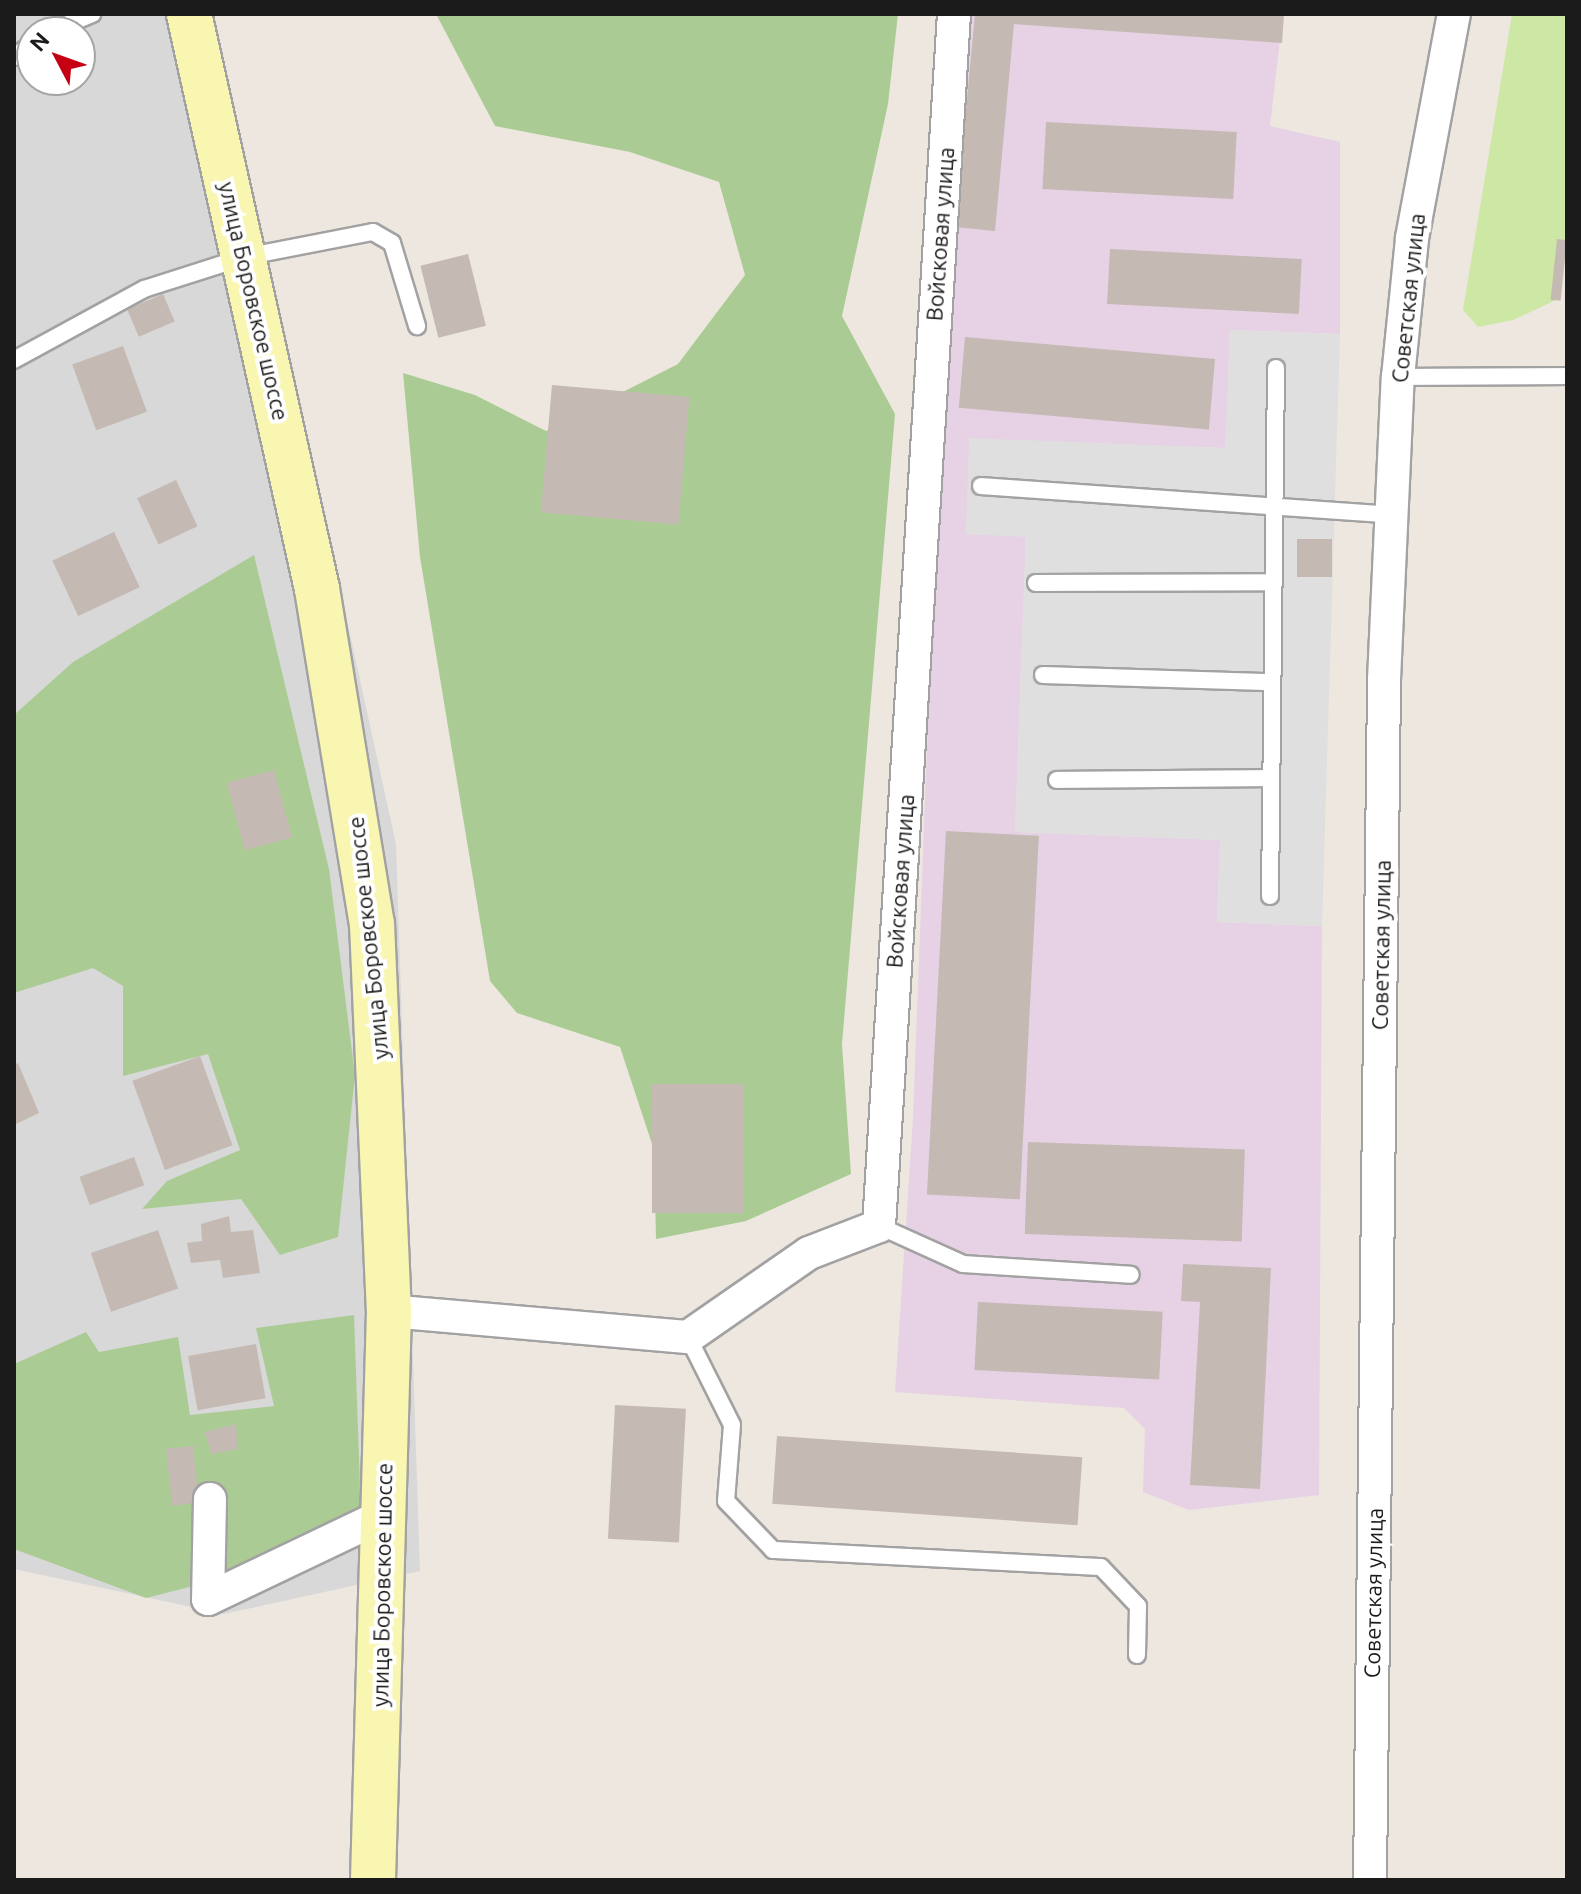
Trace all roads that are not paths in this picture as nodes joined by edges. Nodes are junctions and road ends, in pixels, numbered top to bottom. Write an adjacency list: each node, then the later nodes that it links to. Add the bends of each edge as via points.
1 (189, 14): 4 (street, улица Боровское шоссе)
2 (954, 14): 20 (street, Войсковая улица)
3 (1454, 14): 9 (street, Советская улица, via 1412,238)
4 (244, 257): 5 (lane, via 382,234 392,243); 6 (lane, via 144,289); 22 (street, улица Боровское шоссе, via 320,603 372,924)
5 (417, 326)
6 (14, 360)
7 (1276, 368): 11 (lane)
8 (1567, 376): 9 (lane)
9 (1398, 377): 12 (street, Советская улица)
10 (981, 486): 11 (lane)
11 (1275, 509): 12 (lane); 13 (lane)
12 (1393, 515): 28 (street, Советская улица, via 1384,680)
13 (1274, 582): 14 (lane); 16 (lane)
14 (1036, 583)
15 (1043, 675): 16 (lane)
16 (1272, 682): 17 (lane)
17 (1271, 778): 18 (lane); 19 (lane)
18 (1057, 780)
19 (1270, 896)
20 (879, 1226): 21 (lane, via 963,1264); 23 (street, via 809,1253)
21 (1131, 1275)
22 (389, 1311): 23 (street); 25 (street, улица Боровское шоссе)
23 (688, 1337): 26 (lane, via 732,1425 726,1501 773,1550 1101,1567 1138,1606)
24 (210, 1499): 25 (street, via 208,1599)
25 (384, 1515): 27 (street, улица Боровское шоссе)
26 (1137, 1655)
27 (373, 1880)
28 (1370, 1880)

